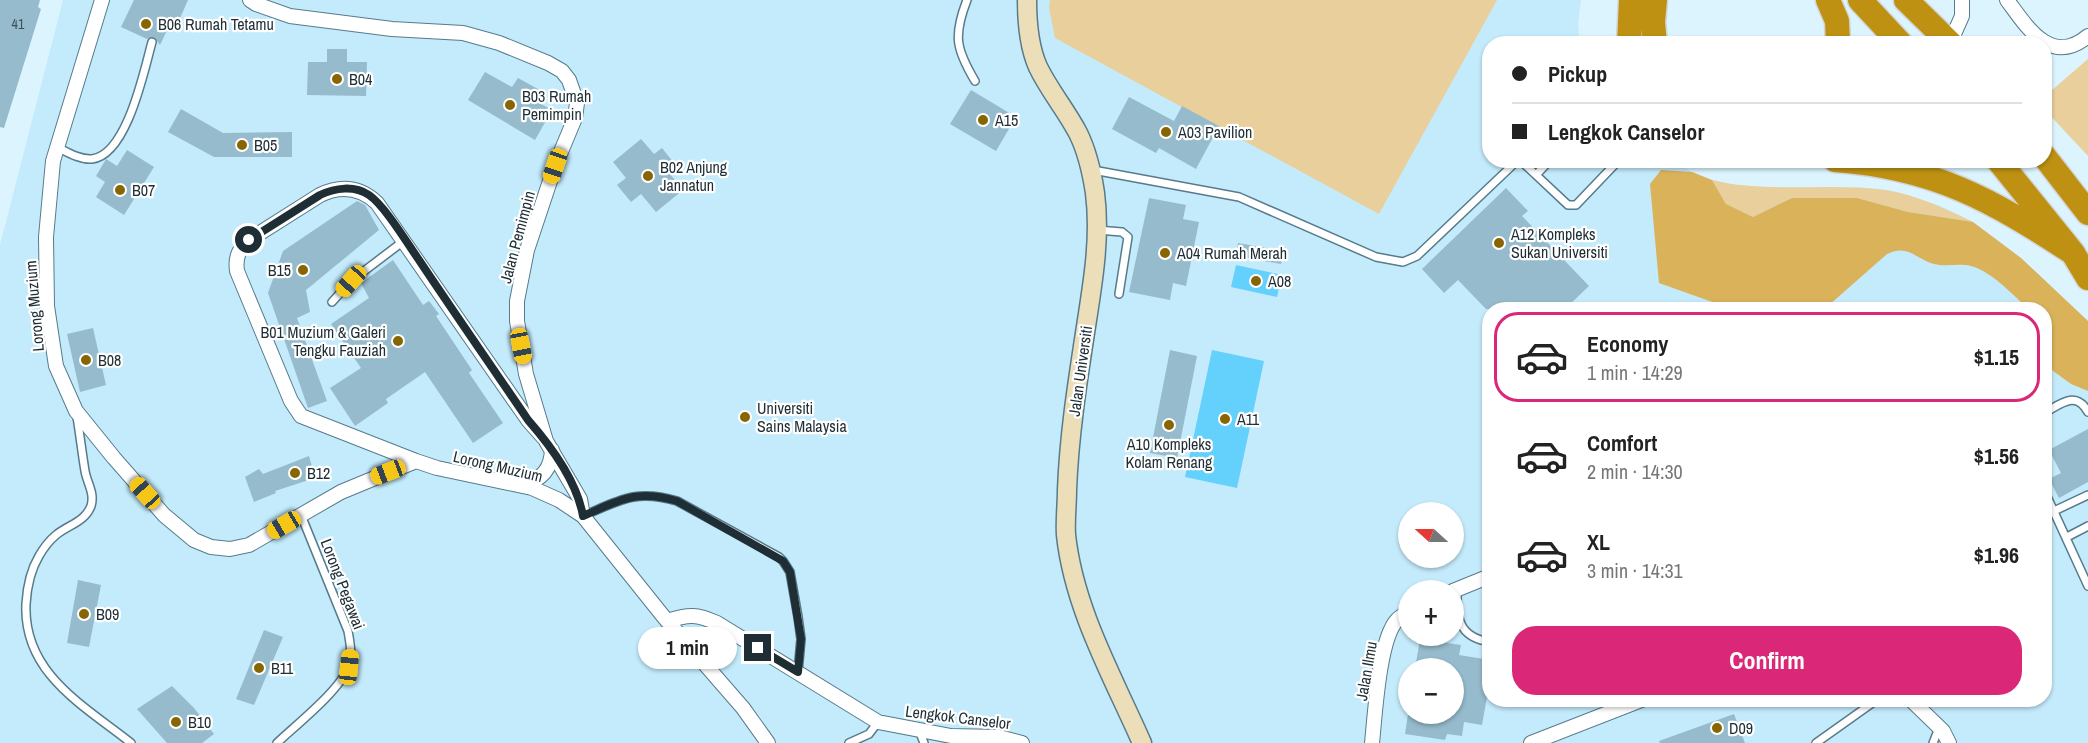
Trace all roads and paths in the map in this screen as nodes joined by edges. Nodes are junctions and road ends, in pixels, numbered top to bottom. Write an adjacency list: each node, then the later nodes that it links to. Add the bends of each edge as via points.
1 (102, 0): 25 (street, Lorong Muzium)
2 (250, 0): 45 (street, Jalan Pemimpin, via 290,16 463,33 548,63 569,80 577,103 575,118 527,250 517,300 526,374)
3 (967, 0): 24 (lane, via 958,26 958,43)
4 (1027, 0): 33 (street, Jalan Universiti, via 1030,41 1037,66 1078,134)
5 (1631, 0): 13 (highway)
6 (1655, 0): 14 (highway)
7 (1828, 0): 15 (highway)
8 (1860, 0): 16 (highway)
9 (1906, 0): 17 (highway)
10 (1917, 0): 18 (highway)
11 (1962, 0): 19 (street, via 1962,16)
12 (2007, 0): 20 (street)
13 (1629, 36)
14 (1654, 36)
15 (1837, 36)
16 (1894, 36)
17 (1944, 36)
18 (1945, 36)
19 (1954, 36)
20 (2036, 36)
21 (2088, 36): 23 (street, via 2068,47)
22 (152, 42): 25 (lane, via 129,120 106,152 89,159)
23 (2052, 46)
24 (975, 81)
25 (57, 147): 43 (street, Lorong Muzium, via 46,237 47,306 56,366)
26 (2052, 166): 35 (highway)
27 (1510, 168): 33 (lane, via 1417,256 1403,262 1376,257 1239,197)
28 (1528, 168): 34 (lane)
29 (1543, 168): 34 (lane)
30 (1611, 168): 34 (lane, via 1572,206)
31 (1896, 168): 38 (highway, via 1938,179 1993,203)
32 (2004, 168): 38 (highway)
33 (1090, 169): 36 (street, Jalan Universiti)
34 (1536, 175)
35 (2088, 213)
36 (1097, 230): 40 (lane, via 1122,232 1128,237); 75 (street, Jalan Universiti, via 1069,447 1066,534 1074,584)
37 (405, 240): 41 (lane, via 351,281); 45 (street); 46 (street, via 369,195 341,188 320,195 249,240 236,263 295,409 309,420)
38 (2073, 253): 39 (highway)
39 (2088, 278)
40 (1119, 294)
41 (333, 302)
42 (2052, 409): 44 (lane, via 2069,400 2084,405)
43 (76, 411): 51 (street, Lorong Muzium, via 164,515 194,540 230,549 249,545); 70 (lane, via 91,506 80,520 55,535 39,555 27,585 26,622 38,660 52,678)
44 (2088, 412)
45 (549, 446): 47 (street, via 551,464 537,480); 52 (street, Jalan Pemimpin, via 580,499)
46 (416, 461): 47 (street, Lorong Muzium); 51 (street, Lorong Muzium, via 341,492)
47 (525, 486): 52 (street, Lorong Muzium, via 559,500)
48 (2088, 495): 50 (lane)
49 (2052, 507): 50 (lane)
50 (2054, 511): 54 (lane)
51 (301, 515): 71 (lane, Lorong Pegawai, via 348,631 349,667 340,683)
52 (583, 516): 59 (street); 62 (lane, via 631,496 661,496 779,557 790,572 794,595 801,639)
53 (2088, 526): 54 (lane)
54 (2067, 537): 57 (lane)
55 (1482, 579): 56 (street)
56 (1464, 586)
57 (2088, 586)
58 (1398, 619): 76 (street, Jalan Ilmu, via 1386,643)
59 (668, 621): 62 (street, Lengkok Canselor, via 689,615 710,620); 72 (street)
60 (1464, 630): 61 (lane)
61 (1482, 640)
62 (798, 672): 66 (street, Lengkok Canselor)
63 (1623, 707): 77 (street)
64 (1867, 707): 78 (lane)
65 (1918, 707): 67 (street)
66 (878, 722): 68 (street, Lengkok Canselor); 73 (lane, via 870,734)
67 (1939, 728): 79 (lane); 80 (street)
68 (921, 736): 69 (street, Lengkok Canselor)
69 (951, 740): 74 (street, Lengkok Canselor, via 999,737)
70 (131, 743)
71 (277, 743)
72 (768, 743)
73 (849, 743)
74 (1022, 743)
75 (1142, 743)
76 (1372, 743)
77 (1531, 743)
78 (1816, 743)
79 (1933, 743)
80 (1949, 743)

